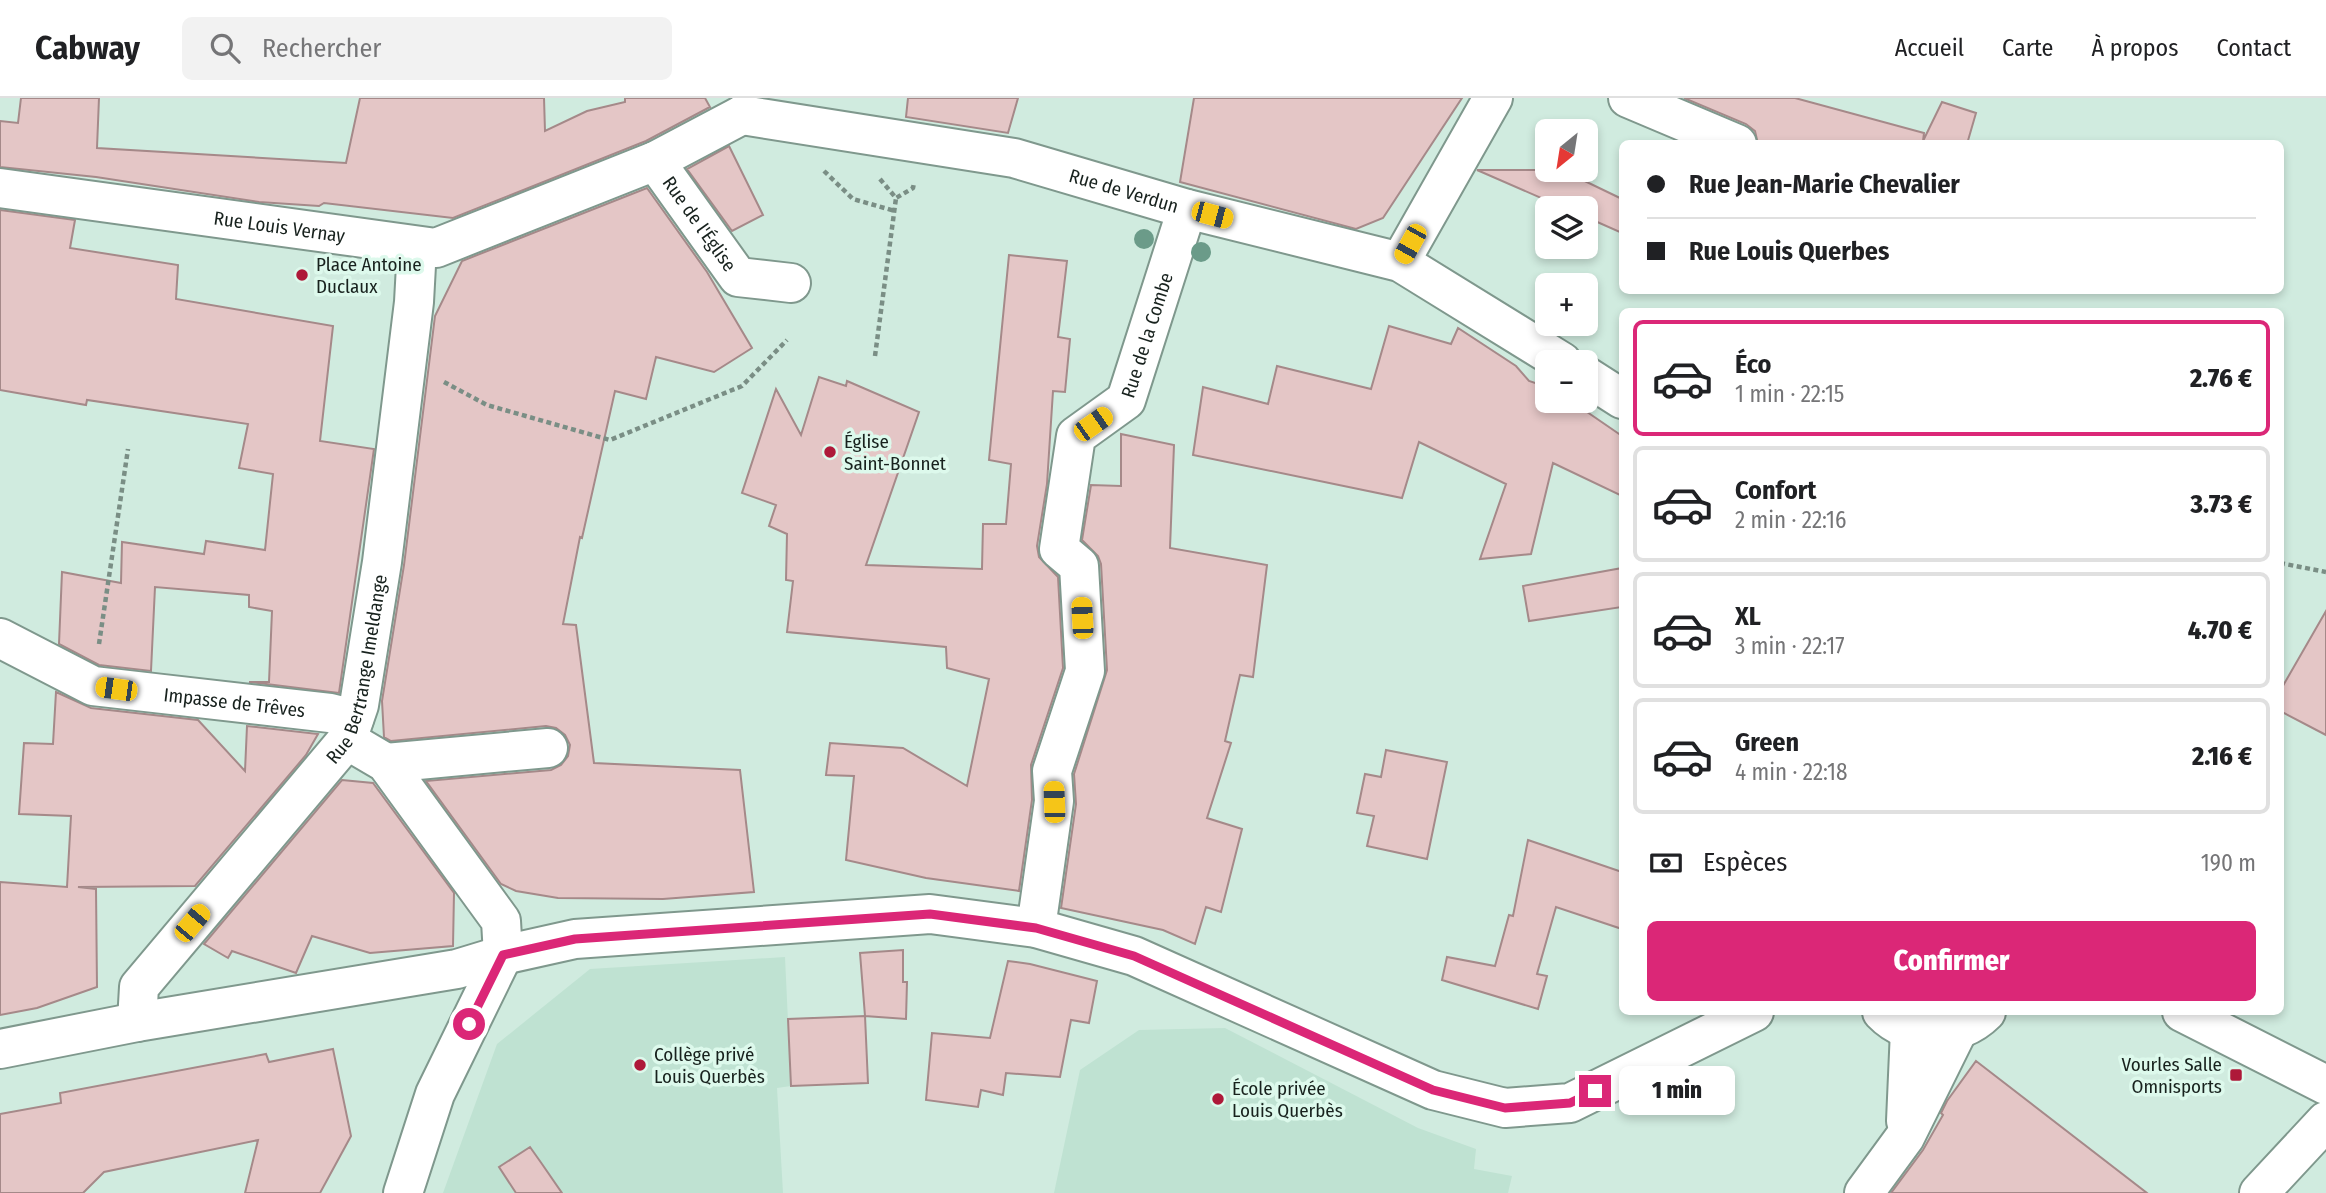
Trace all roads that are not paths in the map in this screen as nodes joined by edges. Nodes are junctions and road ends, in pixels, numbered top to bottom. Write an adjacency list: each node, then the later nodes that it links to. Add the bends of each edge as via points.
1 (1493, 98): 9 (street)
2 (1628, 98): 4 (street)
3 (743, 106): 5 (street, Rue Louis Vernay); 7 (street, Rue de Verdun, via 1014,158)
4 (1728, 140)
5 (654, 161): 8 (street, Rue Louis Vernay, via 436,248); 10 (street, Rue de l'Église, via 738,277)
6 (0, 188): 8 (street, Rue Louis Vernay)
7 (1187, 209): 9 (street, Rue de Verdun); 18 (street, Rue de la Combe, via 1126,400 1076,436 1059,549 1079,566 1085,671 1052,771 1054,802)
8 (417, 247): 15 (street, Rue Bertrange Imeldange, via 382,562)
9 (1400, 262): 11 (street, Rue de Verdun)
10 (790, 283)
11 (1543, 350)
12 (1598, 384): 13 (street)
13 (1619, 397)
14 (0, 638): 15 (street, Impasse de Trêves, via 93,686 330,713)
15 (350, 730): 17 (street, Impasse de Trêves); 24 (street, Rue Bertrange Imeldange, via 139,986)
16 (548, 748): 17 (street)
17 (386, 763): 19 (street, via 501,921)
18 (1036, 928): 19 (street, via 930,914 575,939); 20 (street, via 1134,956 1433,1090 1505,1108 1570,1103)
19 (503, 955): 24 (street, via 457,969); 29 (street, via 435,1094)
20 (1748, 1015)
21 (2188, 1015): 26 (street)
22 (1896, 1021): 23 (street, via 1934,1034); 28 (street)
23 (1972, 1021): 28 (street)
24 (137, 1022): 25 (street)
25 (0, 1049)
26 (2326, 1085)
27 (2326, 1121): 31 (street)
28 (1905, 1137): 30 (street)
29 (403, 1193)
30 (1864, 1193)
31 (2259, 1193)

